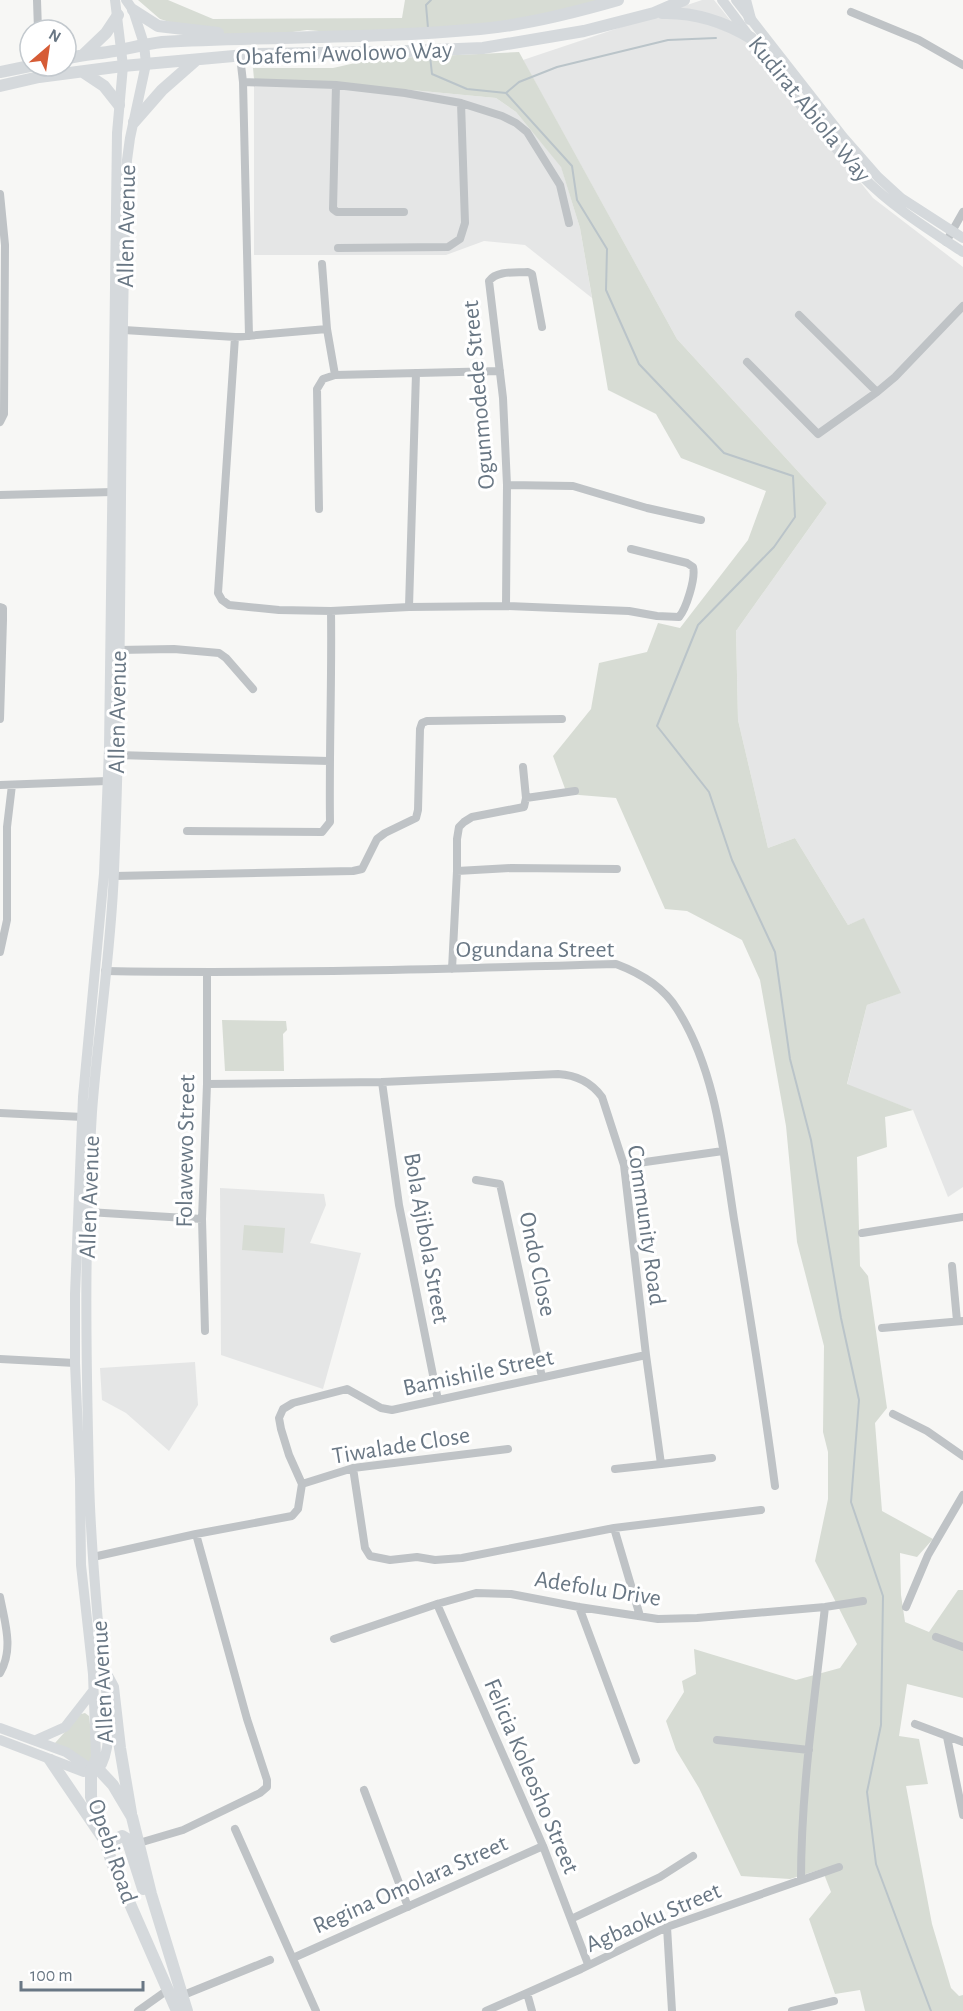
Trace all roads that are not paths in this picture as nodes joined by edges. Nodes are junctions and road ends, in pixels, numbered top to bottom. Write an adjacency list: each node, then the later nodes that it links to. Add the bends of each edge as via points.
1 (37, 0): 12 (street)
2 (115, 0): 11 (main road, Allen Avenue)
3 (618, 0): 14 (main road, Obafemi Awolowo Way, via 481,29)
4 (684, 0): 10 (main road, Obafemi Awolowo Way)
5 (722, 0): 15 (main road, Kudirat Abiola Way)
6 (736, 0): 13 (main road, Kudirat Abiola Way)
7 (745, 0): 13 (main road)
8 (130, 5): 14 (main road, via 158,26 177,30); 16 (main road, Allen Avenue)
9 (851, 12): 23 (street, via 919,40)
10 (654, 13): 15 (main road, via 700,16); 20 (main road, Obafemi Awolowo Way, via 584,31 483,48)
11 (118, 15): 17 (main road, Allen Avenue); 18 (main road)
12 (38, 18)
13 (750, 19): 39 (main road, Kudirat Abiola Way, via 878,177 901,198)
14 (312, 38): 16 (main road, Obafemi Awolowo Way)
15 (751, 39): 41 (main road, Kudirat Abiola Way, via 862,176)
16 (144, 44): 17 (main road, Obafemi Awolowo Way); 22 (main road, Allen Avenue)
17 (122, 49): 18 (main road, Obafemi Awolowo Way); 24 (main road, Allen Avenue)
18 (84, 54): 19 (main road, Obafemi Awolowo Way)
19 (78, 56)
20 (240, 56): 21 (main road, Obafemi Awolowo Way); 28 (street)
21 (195, 61): 22 (main road, Obafemi Awolowo Way); 33 (main road)
22 (146, 64): 24 (main road, Obafemi Awolowo Way); 33 (main road, Allen Avenue)
23 (963, 65)
24 (123, 66): 27 (main road, Obafemi Awolowo Way); 32 (main road, Allen Avenue)
25 (18, 68): 26 (main road)
26 (0, 72)
27 (83, 72): 30 (main road, Obafemi Awolowo Way); 32 (main road, via 104,86)
28 (243, 82): 29 (street); 51 (street)
29 (336, 85): 31 (street); 36 (street, via 333,209)
30 (0, 86)
31 (461, 103): 38 (street, via 502,116 527,132 560,185); 42 (street, via 465,223 460,238 448,247)
32 (119, 105): 59 (main road, Allen Avenue)
33 (134, 122): 49 (main road, Allen Avenue, via 127,160)
34 (0, 194): 35 (street)
35 (1, 210): 57 (street, via 5,245)
36 (404, 212)
37 (963, 212): 39 (street)
38 (569, 223)
39 (952, 232): 40 (main road, Kudirat Abiola Way); 41 (street)
40 (963, 238)
41 (946, 242): 43 (main road, Kudirat Abiola Way)
42 (338, 248)
43 (963, 252)
44 (322, 264): 48 (street)
45 (963, 306): 56 (street)
46 (799, 315): 56 (street)
47 (542, 327): 53 (street, Ogunmodede Street, via 532,274 492,276 489,294)
48 (327, 329): 51 (street); 55 (street)
49 (124, 330): 50 (street); 68 (main road, Allen Avenue)
50 (235, 336): 51 (street); 67 (street, via 218,593 229,605)
51 (249, 336)
52 (747, 362): 56 (street, via 818,434)
53 (500, 371): 54 (street); 58 (street, Ogunmodede Street)
54 (416, 373): 55 (street); 65 (street)
55 (335, 375): 61 (street, via 323,379 317,389)
56 (877, 392)
57 (1, 421)
58 (507, 485): 62 (street, via 573,486); 64 (street, Ogunmodede Street)
59 (113, 492): 60 (street); 76 (main road, Allen Avenue)
60 (0, 495)
61 (319, 509)
62 (701, 520)
63 (631, 549): 64 (street, via 693,567 679,617)
64 (506, 606): 65 (street)
65 (409, 607): 67 (street)
66 (1, 608): 70 (street)
67 (331, 611): 74 (street)
68 (118, 650): 69 (street, via 219,653); 73 (main road, Allen Avenue)
69 (253, 689)
70 (1, 704): 72 (street)
71 (562, 718): 84 (street, via 422,723 416,818 377,839 362,869)
72 (0, 719)
73 (117, 756): 74 (street); 84 (main road, Allen Avenue)
74 (329, 761): 81 (street, via 330,822 322,832)
75 (523, 767): 80 (street)
76 (107, 782): 78 (street); 93 (main road, Allen Avenue, via 104,874)
77 (0, 785): 78 (street)
78 (12, 785): 85 (street)
79 (575, 791): 80 (street)
80 (526, 798): 83 (street, via 524,807 464,822 457,839)
81 (187, 831)
82 (617, 869): 83 (street)
83 (457, 871): 87 (street)
84 (114, 876): 88 (main road, Allen Avenue)
85 (4, 877): 86 (street, via 7,920)
86 (0, 952)
87 (452, 969): 89 (street, Ogundana Street); 94 (street, Ogundana Street, via 616,964 637,972 659,987 677,1008 693,1040 709,1084)
88 (105, 971): 89 (street, Ogundana Street); 97 (main road, Allen Avenue)
89 (207, 973): 91 (street, Folawewo Street)
90 (382, 1082): 91 (street, Community Road); 95 (street, Community Road, via 572,1075 596,1088 602,1097); 109 (street, Bola Ajibola Street, via 399,1205)
91 (207, 1084): 99 (street, Folawewo Street)
92 (0, 1113): 93 (street)
93 (82, 1117): 107 (main road, Allen Avenue)
94 (723, 1151): 95 (street); 118 (street, Ogundana Street)
95 (624, 1166): 105 (street, Community Road)
96 (476, 1180): 108 (street, Ondo Close, via 501,1184)
97 (88, 1212): 99 (street); 123 (main road, Allen Avenue, via 85,1292)
98 (963, 1217): 100 (street)
99 (202, 1219): 104 (street, Folawewo Street)
100 (862, 1233)
101 (952, 1266): 102 (street)
102 (960, 1321): 103 (street)
103 (882, 1328)
104 (205, 1331)
105 (646, 1355): 108 (street, Bamishile Street); 114 (street, Community Road)
106 (0, 1359): 107 (street)
107 (75, 1363): 136 (main road, Allen Avenue, via 81,1565)
108 (542, 1377): 109 (street, Bamishile Street)
109 (438, 1400): 117 (street, Bamishile Street, via 392,1410 347,1389 283,1409 281,1429)
110 (893, 1414): 112 (street)
111 (507, 1449): 115 (street, Tiwalade Close)
112 (963, 1456)
113 (712, 1458): 114 (street)
114 (661, 1464): 116 (street)
115 (353, 1468): 117 (street, Tiwalade Close); 121 (street, via 365,1548 370,1556 378,1558 462,1558)
116 (615, 1469)
117 (302, 1484): 122 (street, via 298,1509 292,1516)
118 (775, 1486)
119 (963, 1495): 129 (street, via 928,1555)
120 (761, 1510): 121 (street)
121 (614, 1528): 130 (street)
122 (196, 1534): 123 (street); 152 (street, via 267,1787 183,1830)
123 (93, 1557): 134 (main road, Allen Avenue)
124 (0, 1597): 135 (street, via 8,1642 8,1655)
125 (863, 1601): 128 (street, Adefolu Drive)
126 (437, 1604): 127 (street, Adefolu Drive, via 495,1592); 132 (street, Adefolu Drive); 154 (street, Felicia Koleosho Street)
127 (579, 1607): 130 (street, Adefolu Drive); 146 (street)
128 (825, 1607): 130 (street, Adefolu Drive, via 698,1618); 144 (street)
129 (906, 1607)
130 (640, 1616)
131 (936, 1637): 133 (street)
132 (334, 1640)
133 (963, 1647)
134 (104, 1670): 147 (main road, Allen Avenue, via 109,1744 102,1764); 150 (main road, via 113,1687)
135 (0, 1673)
136 (93, 1691): 141 (main road, via 65,1727); 147 (main road, Allen Avenue, via 96,1757)
137 (915, 1724): 139 (street)
138 (0, 1728): 141 (main road)
139 (947, 1737): 143 (street); 149 (street)
140 (0, 1740): 145 (main road)
141 (36, 1740): 147 (main road, via 66,1752)
142 (717, 1740): 144 (street)
143 (963, 1742)
144 (809, 1749): 157 (street)
145 (50, 1760): 147 (main road, via 84,1772); 153 (main road)
146 (636, 1761)
147 (91, 1769): 150 (main road, Opebi Road, via 100,1771 112,1785); 153 (main road, Opebi Road, via 91,1797)
148 (364, 1790): 159 (street)
149 (963, 1815)
150 (132, 1817): 152 (main road, Opebi Road)
151 (235, 1829): 162 (street)
152 (139, 1843): 158 (main road, Opebi Road)
153 (107, 1844): 158 (main road, via 117,1837 127,1839 144,1889); 165 (main road, Opebi Road, via 137,1922)
154 (543, 1846): 159 (street, Regina Omolara Street); 160 (street, Felicia Koleosho Street)
155 (693, 1856): 160 (street, via 660,1877)
156 (839, 1867): 157 (street, Agbaoku Street)
157 (801, 1880): 161 (street, Agbaoku Street)
158 (151, 1894): 167 (main road, Opebi Road)
159 (408, 1907): 162 (street, Regina Omolara Street)
160 (571, 1919): 164 (street, Felicia Koleosho Street)
161 (667, 1927): 164 (street, Agbaoku Street); 175 (street)
162 (293, 1958): 172 (street)
163 (270, 1960): 167 (street)
164 (588, 1964): 166 (street, Agbaoku Street)
165 (169, 1989): 169 (street); 170 (main road, Opebi Road)
166 (527, 1993): 173 (street, Agbaoku Street); 174 (street)
167 (181, 1995): 171 (main road, Opebi Road)
168 (834, 2001): 176 (street)
169 (138, 2011)
170 (177, 2011)
171 (187, 2011)
172 (316, 2011)
173 (486, 2011)
174 (532, 2011)
175 (672, 2011)
176 (792, 2011)

